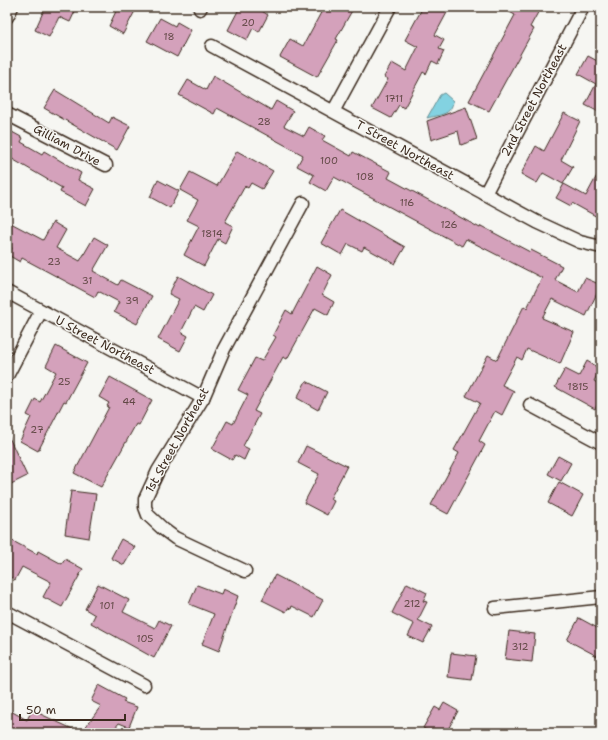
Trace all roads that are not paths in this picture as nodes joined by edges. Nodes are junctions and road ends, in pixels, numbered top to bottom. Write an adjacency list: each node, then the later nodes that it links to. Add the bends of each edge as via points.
1 (12, 7): 4 (street)
2 (390, 7): 6 (street)
3 (583, 7): 9 (street, 2nd Street Northeast)
4 (7, 17)
5 (212, 46): 6 (street, T Street Northeast)
6 (334, 110): 9 (street, T Street Northeast)
7 (7, 114): 8 (street, Gilliam Drive)
8 (106, 165)
9 (485, 194): 11 (street, T Street Northeast, via 558,232 580,242)
10 (303, 203): 15 (street, 1st Street Northeast, via 224,349)
11 (601, 247)
12 (7, 292): 13 (street, U Street Northeast)
13 (41, 311): 14 (street); 15 (street, U Street Northeast)
14 (7, 376)
15 (203, 398): 18 (street, 1st Street Northeast, via 147,491 145,507 154,522 175,538)
16 (530, 405): 17 (street)
17 (601, 443)
18 (245, 571)
19 (601, 597): 20 (street)
20 (495, 608)
21 (7, 612): 22 (street)
22 (144, 685)

